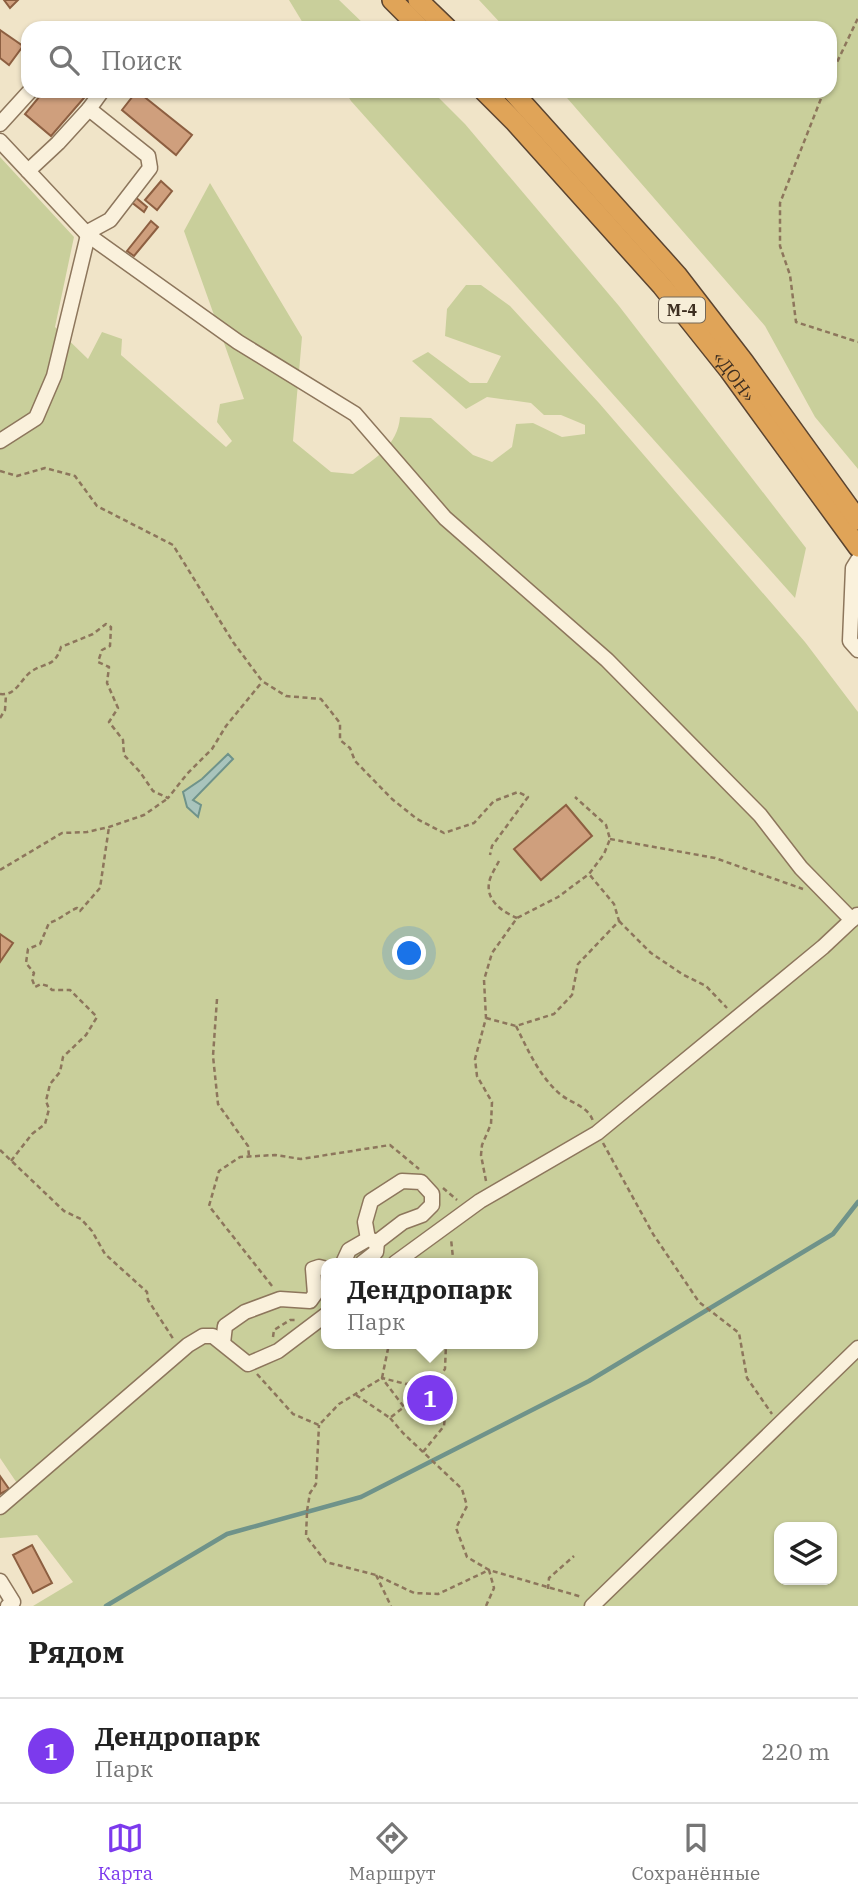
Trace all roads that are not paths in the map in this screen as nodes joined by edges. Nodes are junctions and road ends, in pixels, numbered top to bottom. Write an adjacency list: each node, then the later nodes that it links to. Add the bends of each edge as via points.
1 (392, 0): 3 (highway)
2 (418, 0): 4 (highway)
3 (413, 21)
4 (440, 21)
5 (24, 98): 10 (street)
6 (97, 98): 9 (street)
7 (491, 98): 16 (highway, «ДОН» / М-4, via 662,286)
8 (518, 98): 15 (highway, «ДОН» / М-4, via 677,275)
9 (89, 109): 12 (street); 13 (street, via 148,156 150,167 110,220)
10 (0, 124)
11 (0, 141): 12 (street)
12 (28, 171): 13 (street)
13 (87, 234): 14 (street, via 50,387 37,418); 19 (street, via 238,342 355,414 445,518 607,660 760,815 801,868)
14 (0, 441)
15 (858, 520)
16 (858, 547)
17 (858, 560): 18 (street, via 853,568 850,641)
18 (858, 650)
19 (855, 917): 23 (street, via 597,1133 474,1205)
20 (372, 1240): 20 (street, via 365,1222 371,1201 402,1181 421,1182 432,1194 432,1205 422,1215); 21 (street, via 349,1250); 22 (street, via 376,1252)
21 (345, 1258)
22 (368, 1258)
23 (403, 1258)
24 (321, 1268): 26 (street, via 313,1269 315,1294 310,1301 280,1299 244,1312 225,1326)
25 (321, 1319): 26 (street, via 278,1351 248,1364)
26 (223, 1343): 28 (street, via 204,1336 188,1345)
27 (858, 1348): 30 (street)
28 (0, 1507)
29 (0, 1581): 31 (street, via 13,1602)
30 (595, 1603)
31 (8, 1606)

